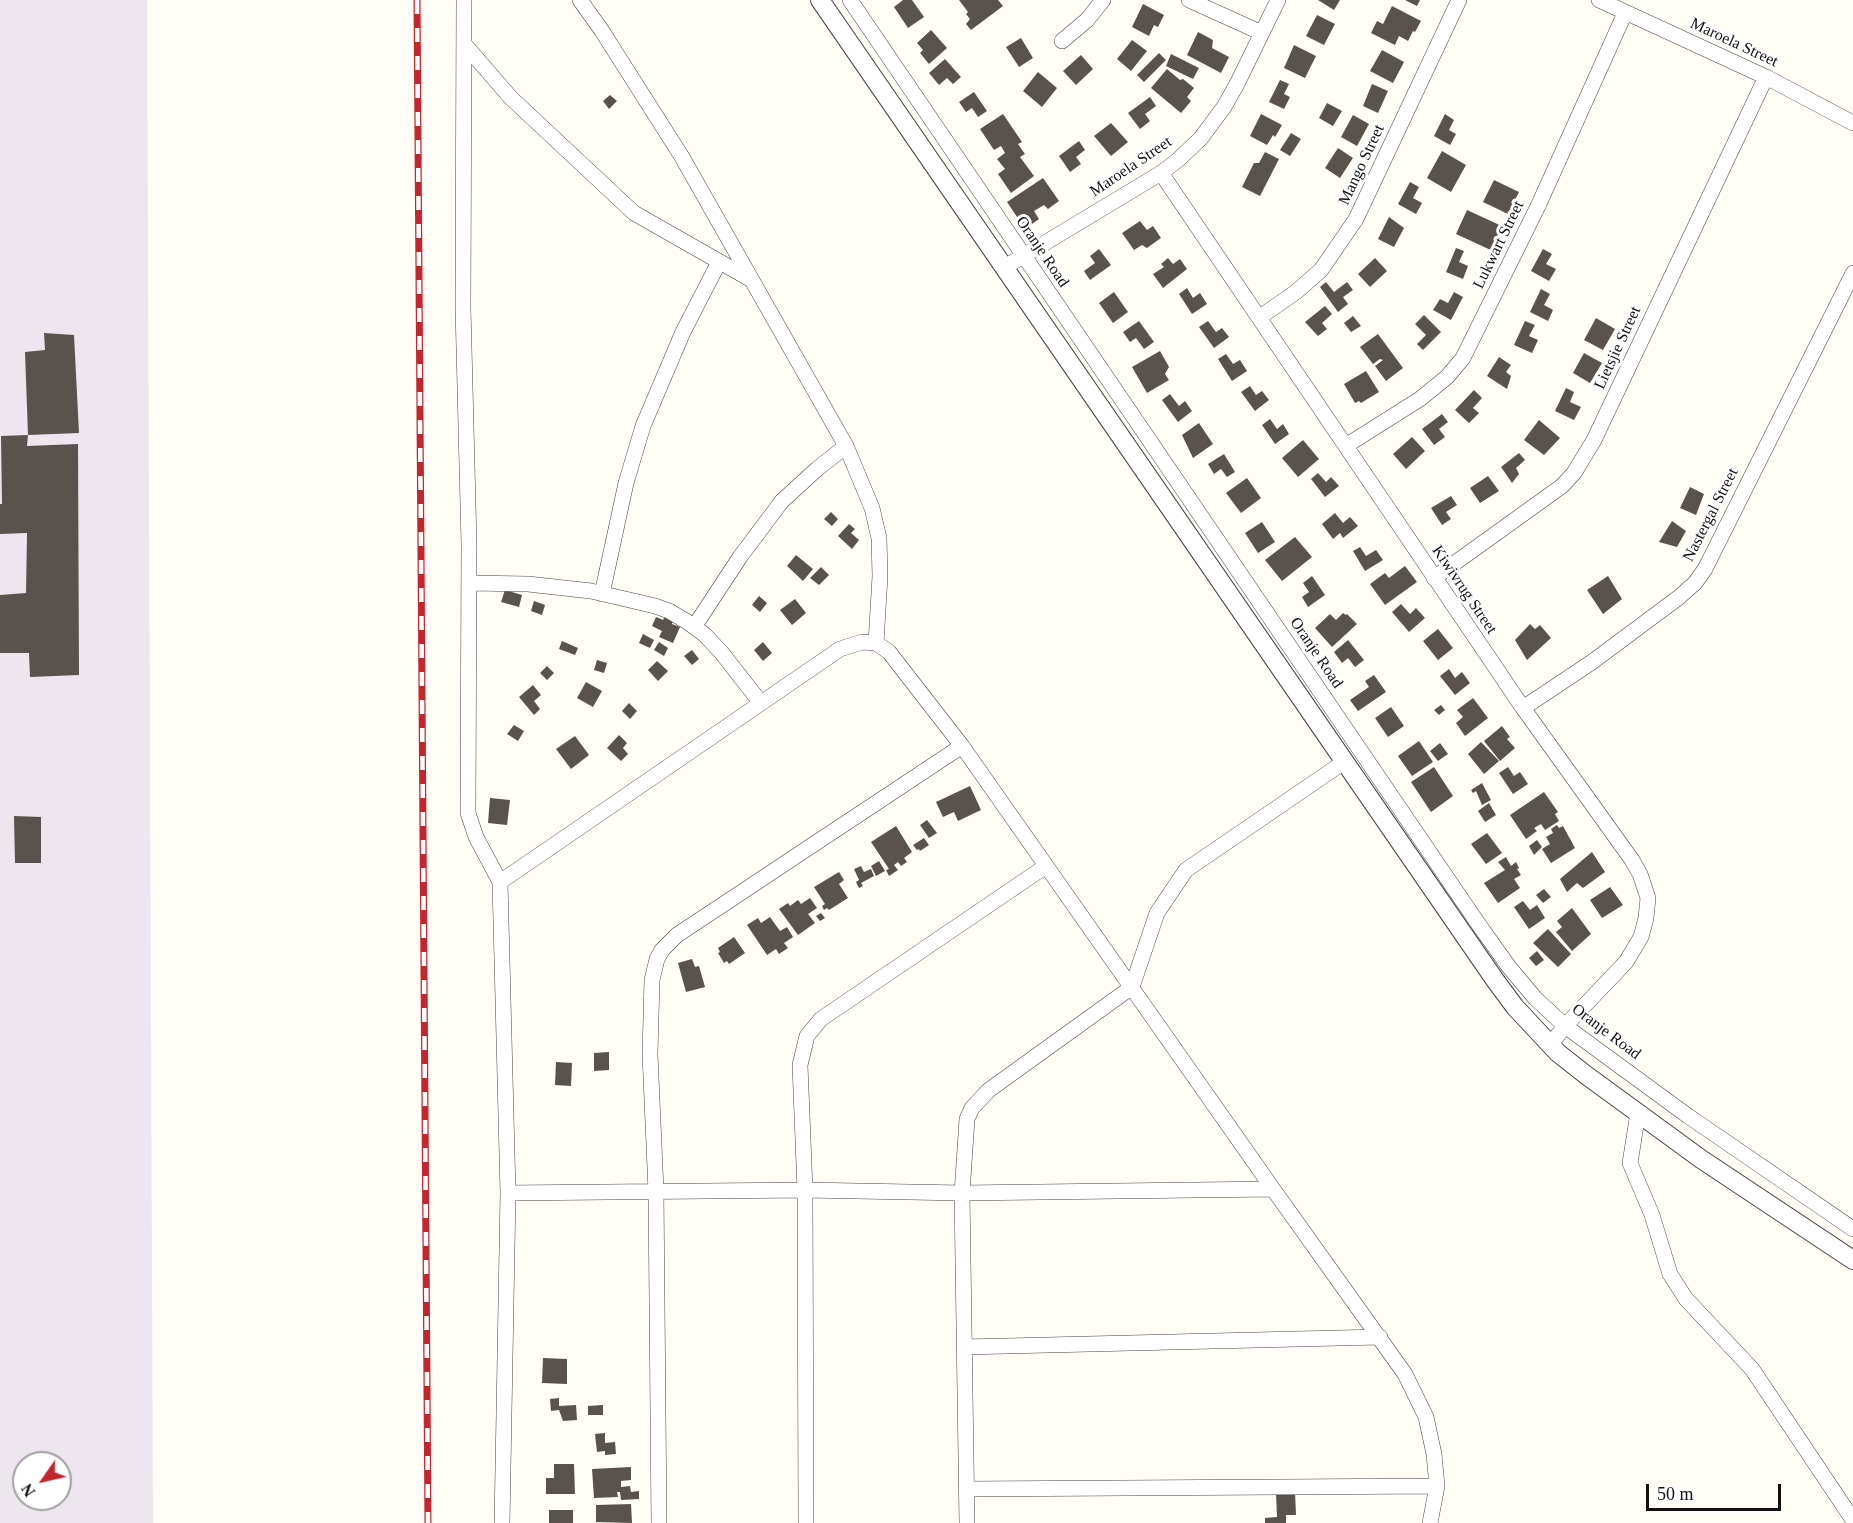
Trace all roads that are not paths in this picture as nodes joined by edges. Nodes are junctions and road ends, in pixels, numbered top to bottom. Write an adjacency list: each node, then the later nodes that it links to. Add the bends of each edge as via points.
1 (464, 0): 13 (street)
2 (580, 0): 21 (street, via 682,157)
3 (820, 0): 19 (street)
4 (850, 0): 17 (street, Oranje Road)
5 (1102, 0): 12 (street, via 1087,20)
6 (1189, 0): 11 (street)
7 (1278, 0): 11 (street, Maroela Street)
8 (1459, 0): 22 (street, Mango Street, via 1356,219 1321,270)
9 (1599, 0): 10 (street, Maroela Street)
10 (1625, 13): 14 (street, Maroela Street); 24 (street, Lukwart Street, via 1539,204 1463,358 1420,399)
11 (1262, 33): 16 (street, Maroela Street, via 1224,107 1201,138)
12 (1062, 41)
13 (465, 45): 18 (street, via 511,98 634,213); 26 (street, via 463,308)
14 (1766, 77): 15 (street, Maroela Street); 25 (street, Lietsjie Street, via 1594,440 1574,473 1562,486)
15 (1853, 123)
16 (1161, 172): 17 (street, Maroela Street); 22 (street, Kiwivrug Street)
17 (1023, 256): 19 (street, Maroela Street); 37 (street, Oranje Road, via 1477,922 1528,990)
18 (719, 262): 21 (street); 27 (street, via 683,332 643,426 626,483)
19 (1005, 267): 33 (street)
20 (1853, 273): 31 (street, Nastergal Street, via 1695,583 1592,662)
21 (750, 279): 23 (street)
22 (1260, 318): 24 (street, Kiwivrug Street)
23 (846, 446): 28 (street, via 782,501); 29 (street, via 872,508 879,538)
24 (1347, 446): 25 (street, Kiwivrug Street)
25 (1434, 578): 31 (street, Kiwivrug Street)
26 (469, 583): 27 (street, via 528,584); 35 (street, via 468,813)
27 (602, 594): 28 (street, via 655,606)
28 (694, 627): 30 (street, via 721,652)
29 (876, 643): 30 (street, via 862,642 840,649); 32 (street, via 899,663)
30 (761, 703): 35 (street)
31 (1523, 708): 37 (street, Kiwivrug Street, via 1632,860 1648,898 1641,937 1626,962)
32 (962, 746): 34 (street); 42 (street, via 677,936 662,950 652,980 650,1023)
33 (1344, 762): 36 (street, via 1186,870 1157,913); 38 (street, via 1495,980)
34 (1046, 866): 36 (street); 41 (street, via 812,1028 803,1045 800,1065)
35 (500, 882): 43 (street)
36 (1132, 987): 40 (street); 44 (street, via 976,1103 967,1119)
37 (1565, 1026): 38 (street, Kiwivrug Street); 45 (street, Oranje Road)
38 (1550, 1045): 39 (street)
39 (1638, 1113): 46 (street); 51 (street, via 1630,1163 1652,1215 1670,1274 1686,1299 1752,1369)
40 (1273, 1189): 44 (street); 47 (street)
41 (805, 1190): 42 (street); 44 (street); 54 (street)
42 (656, 1191): 43 (street); 53 (street)
43 (508, 1193): 52 (street)
44 (962, 1193): 48 (street)
45 (1853, 1229)
46 (1853, 1260)
47 (1380, 1337): 48 (street); 49 (street, via 1405,1374 1426,1417)
48 (964, 1347): 50 (street)
49 (1437, 1486): 50 (street); 56 (street)
50 (967, 1490): 55 (street)
51 (1853, 1520)
52 (502, 1523)
53 (658, 1523)
54 (806, 1523)
55 (967, 1523)
56 (1430, 1523)

